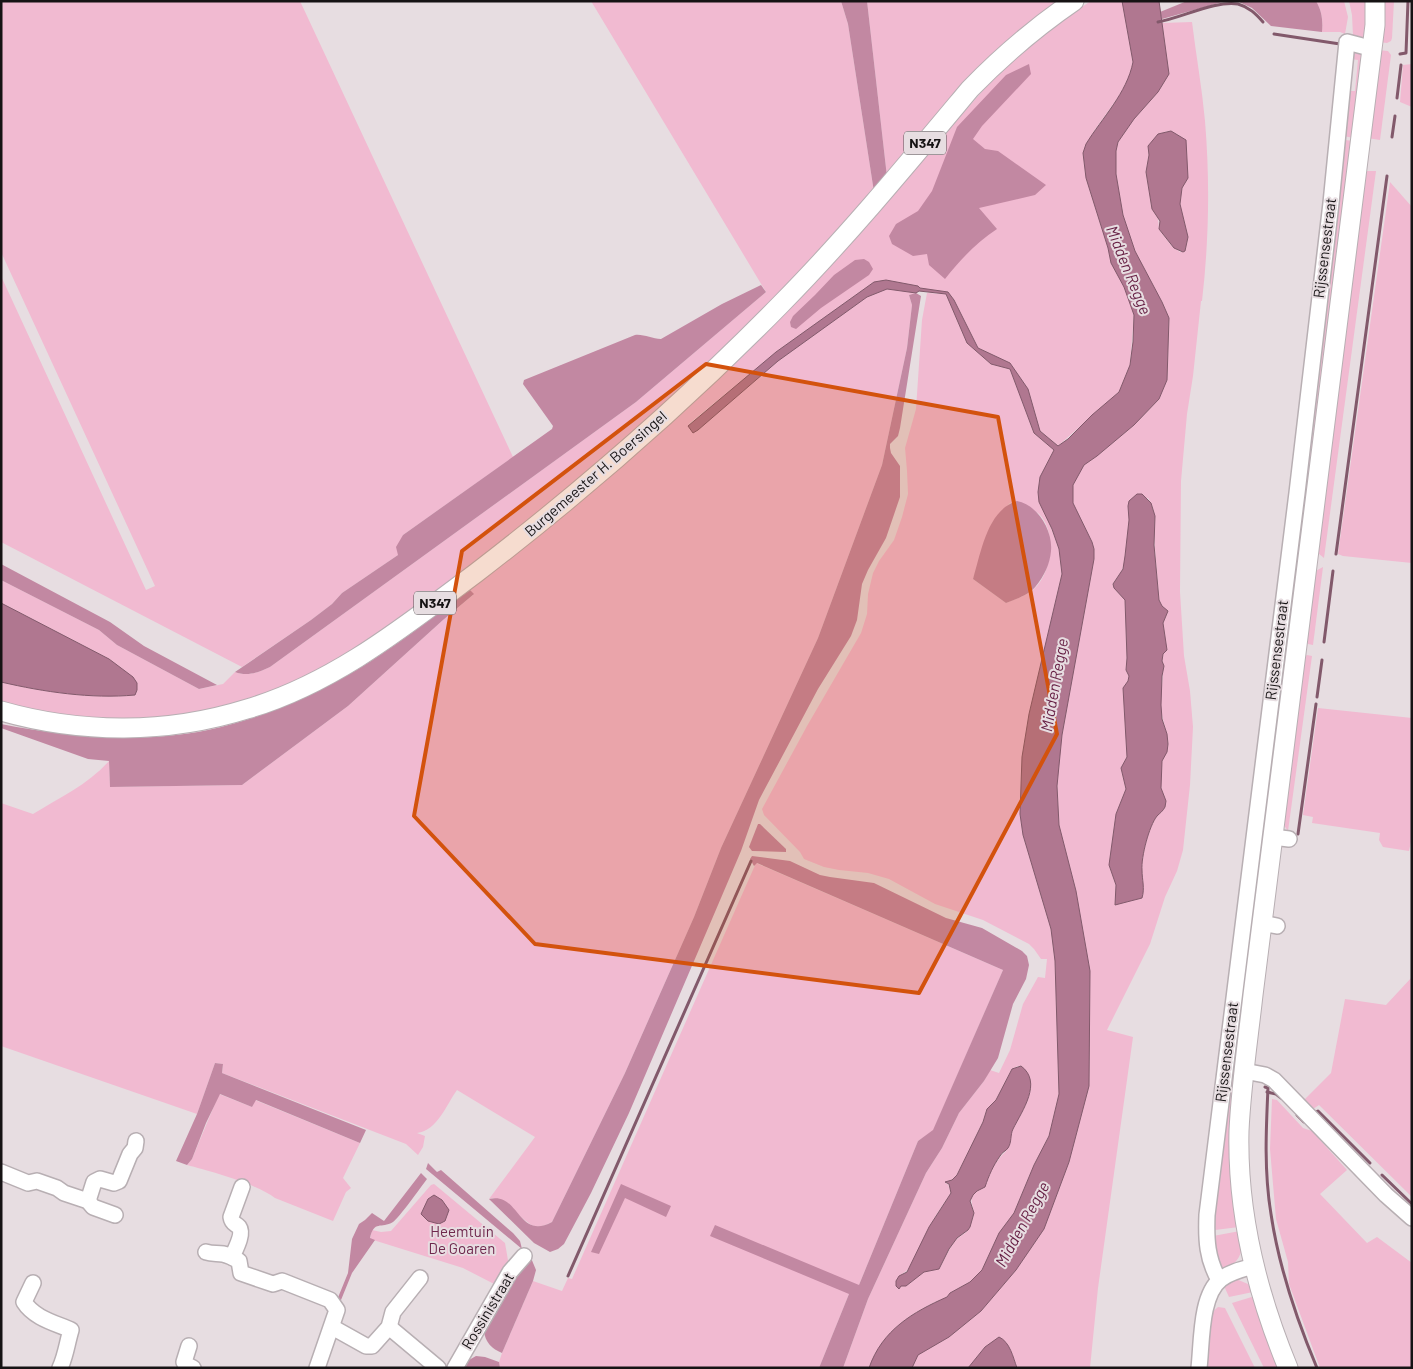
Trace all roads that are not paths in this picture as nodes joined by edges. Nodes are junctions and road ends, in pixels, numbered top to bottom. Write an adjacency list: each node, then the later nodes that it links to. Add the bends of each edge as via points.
1 (1074, 1): 4 (main road, Burgemeester H. Boersingel / N347, via 1029,34 990,69 792,292 648,431 528,533 358,657 286,696 248,709 178,725 101,728 24,718)
2 (1375, 1): 3 (main road, Rijssensestraat)
3 (1372, 45): 5 (main road, Rijssensestraat, via 1281,838 1270,924); 17 (street, Rijssensestraat, via 1366,47 1348,42 1297,493 1207,1215 1208,1255)
4 (1, 711)
5 (1244, 1071): 11 (street, Rijssensestraat, via 1274,1080); 15 (main road, Rijssensestraat, via 1240,1167 1246,1228)
6 (136, 1141): 9 (street, via 119,1181 114,1183 100,1179 94,1182)
7 (1, 1172): 9 (street, via 28,1183 37,1181)
8 (242, 1187): 14 (street, via 231,1218 241,1232)
9 (88, 1201): 10 (street, via 93,1207)
10 (115, 1215)
11 (1412, 1218)
12 (206, 1252): 14 (street)
13 (524, 1256): 26 (street, Rossinistraat, via 510,1272)
14 (232, 1257): 19 (street, via 239,1261 241,1272 273,1284 282,1281 330,1300 337,1310)
15 (1254, 1266): 17 (street); 28 (main road, Rijssensestraat, via 1266,1310)
16 (420, 1278): 20 (street, via 393,1312)
17 (1219, 1280): 27 (street, via 1207,1300)
18 (33, 1283): 22 (street, via 24,1302 27,1306 41,1317 71,1330 67,1354)
19 (332, 1327): 20 (street, via 366,1346 372,1346); 24 (street)
20 (389, 1327): 25 (street)
21 (189, 1346): 23 (street, via 184,1362)
22 (60, 1368)
23 (193, 1368)
24 (317, 1368)
25 (438, 1368)
26 (454, 1368)
27 (1199, 1368)
28 (1288, 1368)

